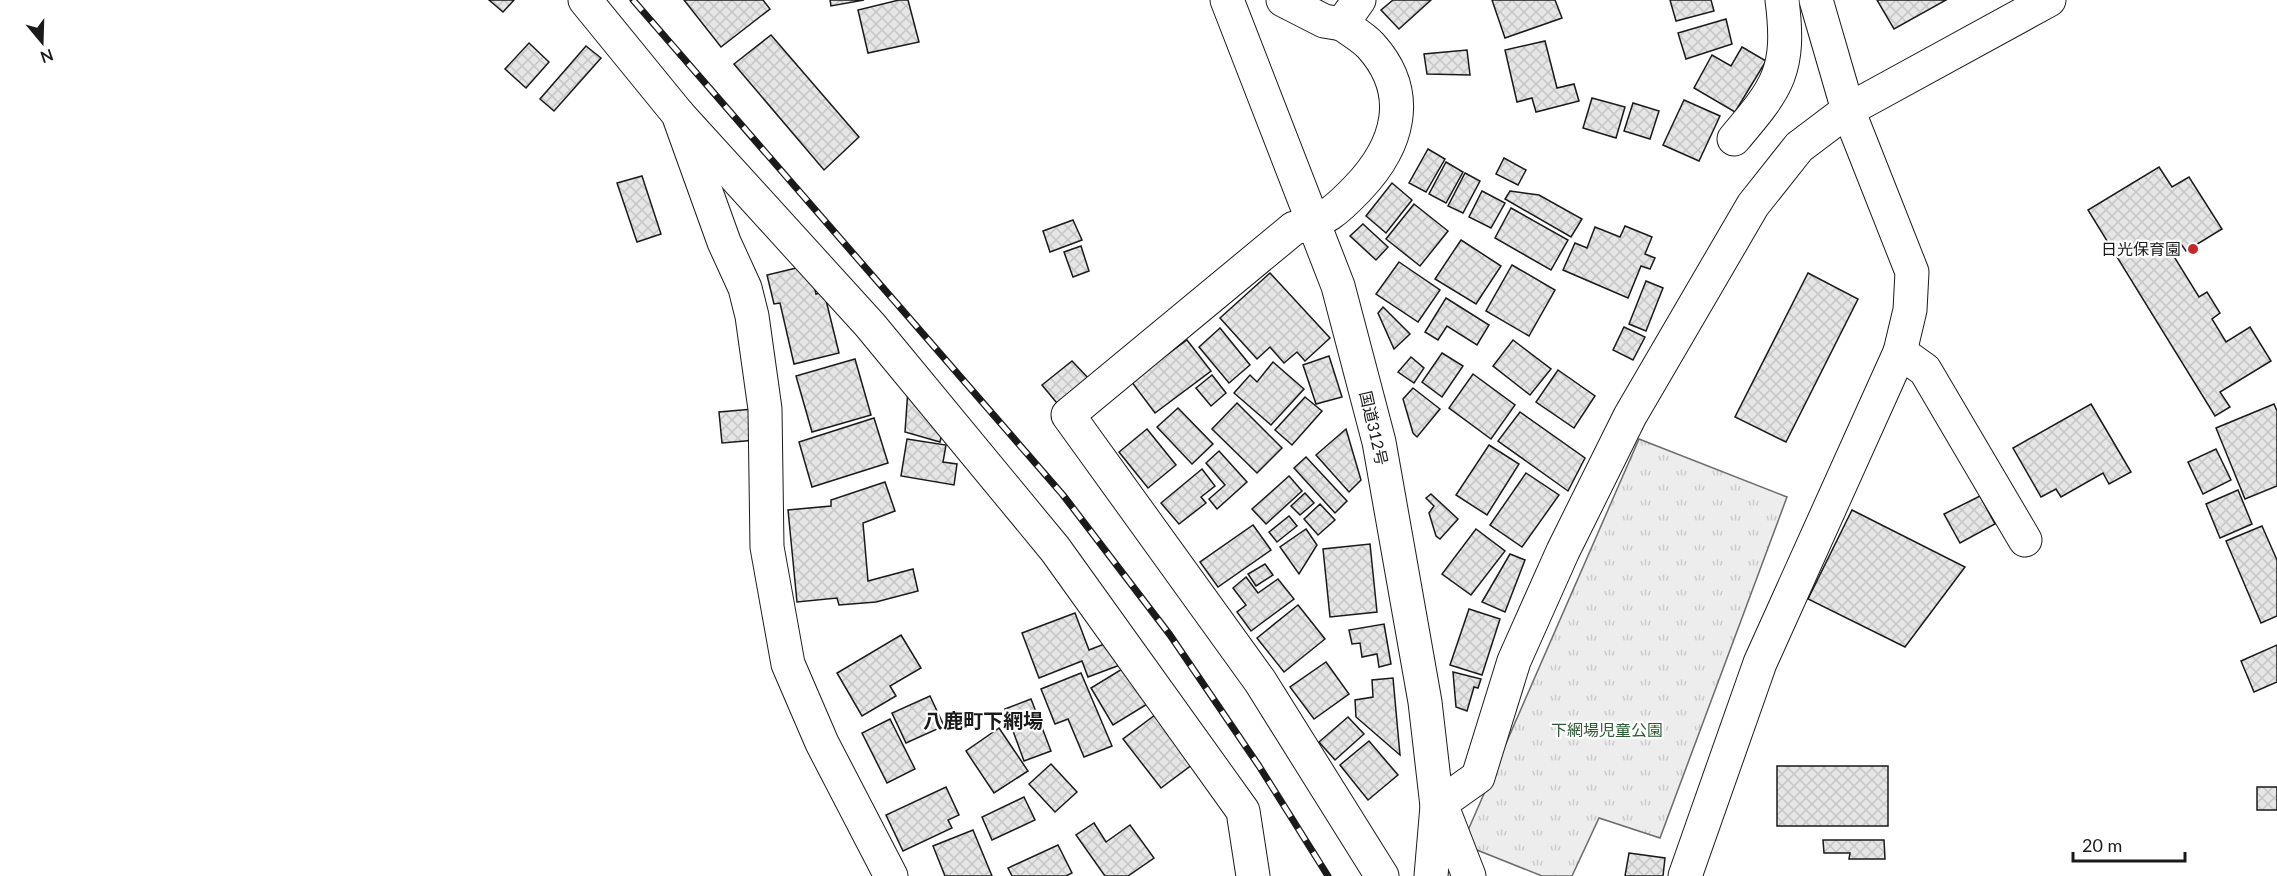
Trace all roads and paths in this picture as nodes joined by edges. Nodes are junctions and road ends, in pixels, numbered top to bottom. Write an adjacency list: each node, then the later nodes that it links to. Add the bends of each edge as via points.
1 (585, 0): 9 (main road)
2 (1227, 0): 11 (main road, 国道312号)
3 (1283, 0): 7 (main road, via 1324,21)
4 (1782, 0): 10 (main road, via 1786,34 1783,66 1763,104)
5 (1816, 0): 8 (main road)
6 (2049, 0): 8 (main road)
7 (1350, 12): 11 (main road, via 1390,73 1398,108 1392,140 1375,170 1341,206)
8 (1848, 110): 12 (main road, via 1912,272 1910,310); 14 (main road, via 1799,147 1753,205 1630,416 1563,551 1514,661 1478,777)
9 (678, 114): 15 (main road, via 724,242 745,288 752,316 765,409 767,547 788,664 822,743); 16 (main road, via 870,325 1055,549 1243,811)
10 (1734, 139)
11 (1314, 225): 14 (main road, 国道312号, via 1338,286 1378,442 1425,702); 17 (main road, via 1294,228 1068,415 1260,681)
12 (1900, 352): 13 (main road, via 1925,370); 20 (main road, via 1760,663)
13 (2025, 540)
14 (1439, 805): 18 (main road, 国道312号); 19 (main road)
15 (891, 876)
16 (1253, 876)
17 (1382, 876)
18 (1431, 876)
19 (1469, 876)
20 (1685, 876)

